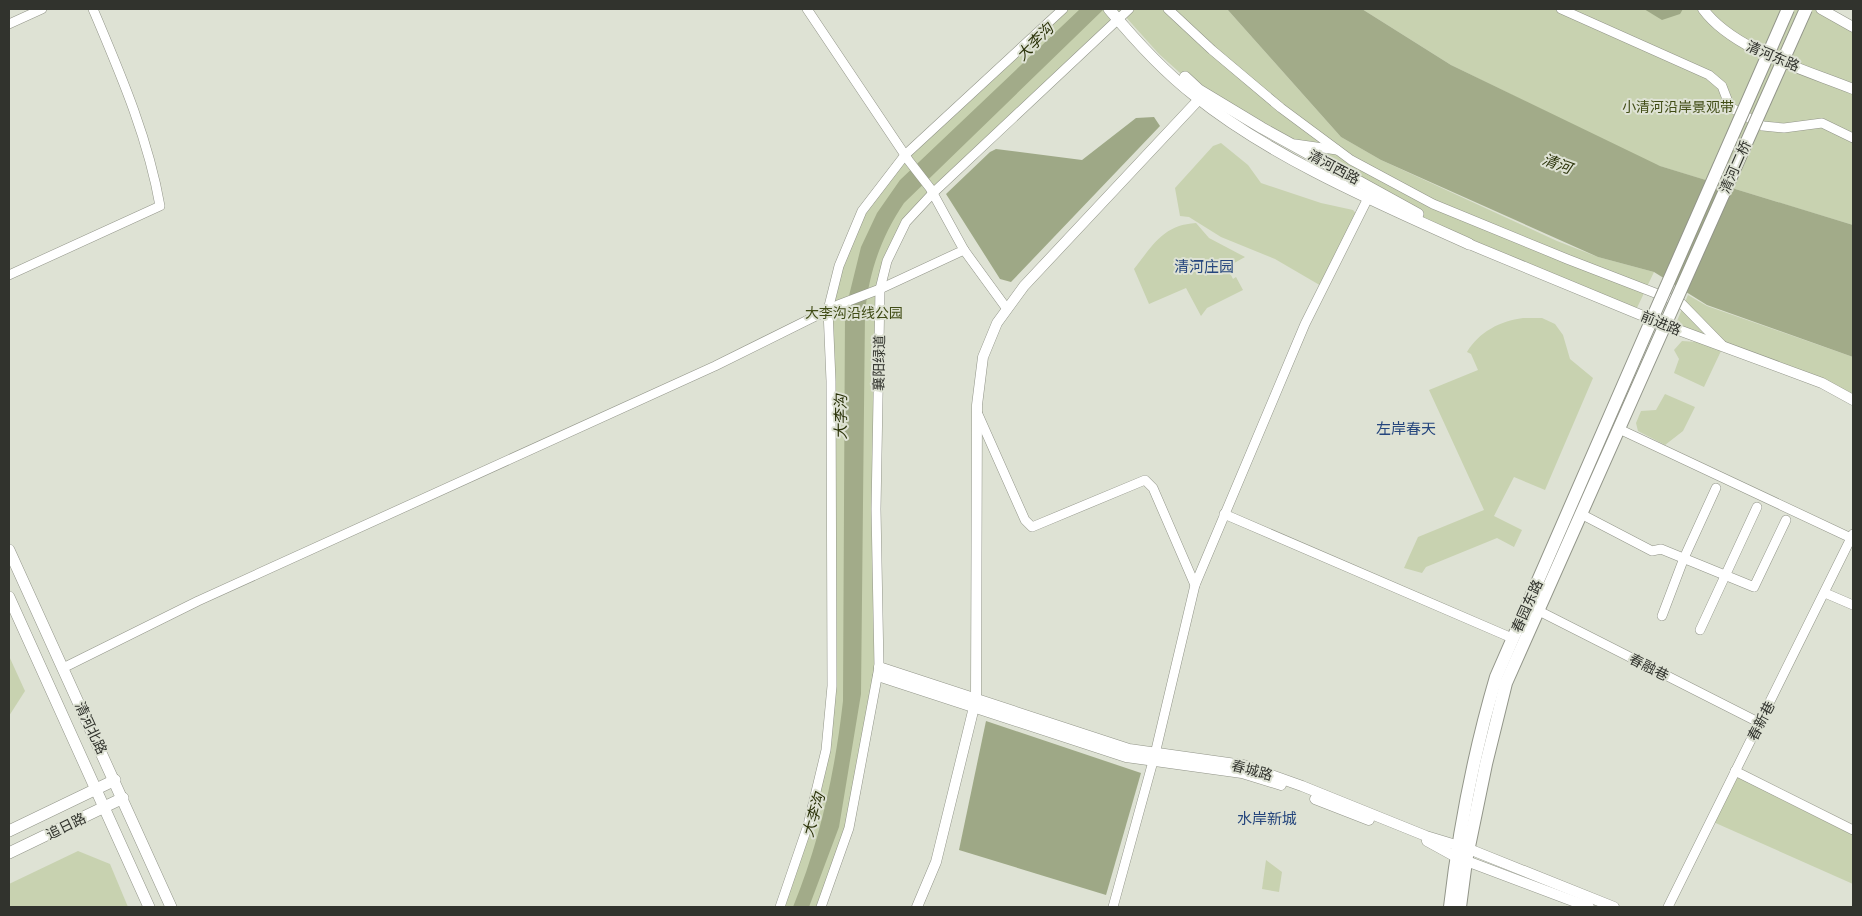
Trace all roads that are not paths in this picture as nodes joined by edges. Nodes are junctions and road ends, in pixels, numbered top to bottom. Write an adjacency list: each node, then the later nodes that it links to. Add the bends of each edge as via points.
1 (42, 9): 12 (street)
2 (93, 9): 24 (street, via 127,89 156,181 160,206)
3 (806, 9): 19 (street)
4 (1063, 9): 19 (street)
5 (1168, 9): 18 (street, via 1281,108)
6 (1561, 9): 16 (street, via 1709,74 1722,86 1730,107 1764,126 1784,128 1822,123)
7 (1703, 9): 14 (street, 清河东路, via 1730,36 1752,48)
8 (1788, 9): 28 (main road, 清河二桥, bridge)
9 (1806, 9): 29 (main road, 清河二桥, bridge)
10 (1821, 9): 13 (street)
11 (1119, 12): 15 (main road); 20 (street, 襄阳绿道)
12 (9, 24)
13 (1853, 28)
14 (1853, 89)
15 (1201, 94): 17 (main road, 清河西路); 21 (main road, via 1254,138); 26 (street, via 1024,286)
16 (1853, 138)
17 (1292, 144): 18 (street); 22 (main road, 清河西路)
18 (1337, 150): 30 (street, via 1434,204 1681,303)
19 (905, 155): 20 (street); 27 (street, via 862,211 840,266)
20 (932, 190): 23 (street); 25 (street, 襄阳绿道, via 906,222 887,261)
21 (1368, 198): 22 (main road); 36 (street, via 1305,324)
22 (1469, 244): 28 (street, 前进路)
23 (964, 250): 25 (street); 26 (street)
24 (9, 275)
25 (880, 289): 27 (street); 52 (street, 襄阳绿道, via 876,509)
26 (1007, 309): 32 (street, via 997,322 983,357)
27 (828, 310): 51 (street, via 714,366 206,597); 67 (street, via 832,686 826,750 808,825)
28 (1652, 319): 29 (street, 前进路); 50 (main road, 春园东路)
29 (1665, 325): 30 (street, 前进路); 33 (main road, 春园东路)
30 (1725, 347): 31 (street, 前进路, via 1822,383)
31 (1853, 400)
32 (977, 411): 43 (street, via 1025,520 1032,527 1145,480 1153,488); 53 (street)
33 (1619, 429): 37 (main road, 春园东路); 39 (street)
34 (1716, 488): 41 (street)
35 (1758, 507): 42 (street)
36 (1224, 514): 43 (street); 50 (street)
37 (1581, 514): 41 (street, via 1652,551 1661,549); 47 (main road, 春园东路)
38 (1786, 520): 42 (street, via 1754,587)
39 (1852, 536): 44 (street, 春新巷)
40 (9, 550): 51 (main road, 清河北路)
41 (1684, 558): 42 (street); 48 (street)
42 (1726, 576): 49 (street)
43 (1195, 585): 55 (street)
44 (1825, 593): 46 (street); 54 (street, 春新巷)
45 (9, 597): 58 (main road, 清河北路)
46 (1853, 605)
47 (1539, 611): 54 (street, 春融巷); 64 (main road, 春园东路, via 1506,684)
48 (1662, 616)
49 (1700, 630)
50 (1512, 638): 64 (main road, 春园东路, via 1485,712)
51 (63, 668): 57 (main road, 清河北路)
52 (879, 672): 53 (street, 春城路); 68 (street, 襄阳绿道, via 849,828)
53 (975, 704): 55 (street, 春城路); 69 (street, via 936,862)
54 (1760, 723): 56 (street, 春新巷)
55 (1154, 758): 64 (street, 春城路, via 1243,765 1302,786); 70 (street)
56 (1735, 772): 61 (street); 75 (street, 春新巷)
57 (115, 780): 58 (main road, 追日路); 59 (main road, 清河北路)
58 (96, 790): 60 (main road, 清河北路); 62 (main road, 追日路)
59 (123, 798): 60 (main road, 追日路); 66 (main road, 清河北路)
60 (104, 807): 63 (main road, 追日路); 65 (main road, 清河北路)
61 (1853, 830)
62 (9, 831)
63 (9, 853)
64 (1462, 853): 71 (main road, 春园东路); 72 (main road, 春园东路); 73 (street, 春城路); 74 (street, 春城路)
65 (149, 907)
66 (171, 907)
67 (780, 907)
68 (821, 907)
69 (917, 907)
70 (1113, 907)
71 (1450, 907)
72 (1460, 907)
73 (1589, 907)
74 (1614, 907)
75 (1668, 907)

